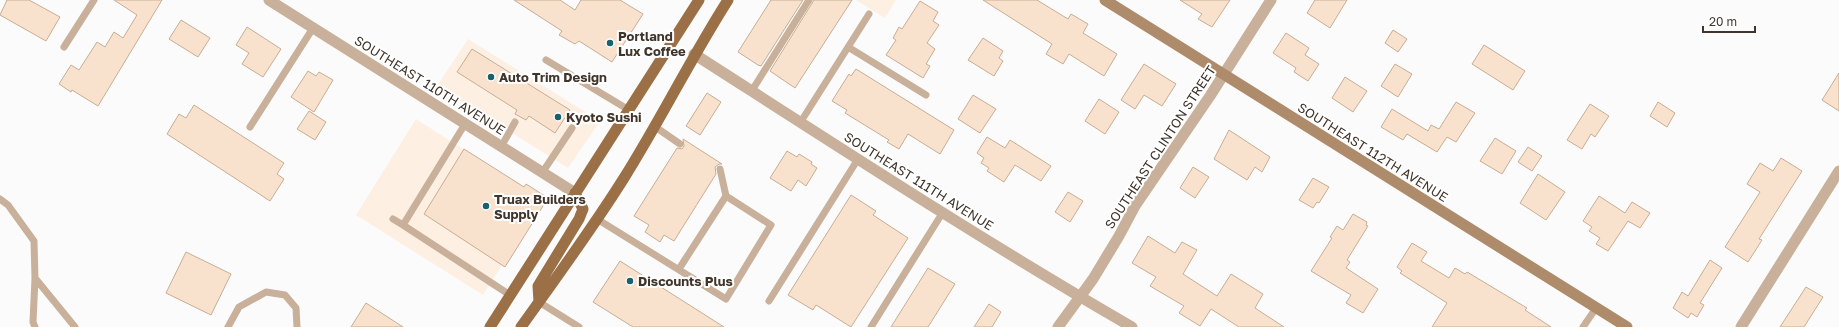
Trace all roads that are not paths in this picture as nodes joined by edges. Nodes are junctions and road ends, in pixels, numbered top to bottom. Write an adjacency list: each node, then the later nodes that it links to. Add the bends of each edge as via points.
1 (94, 0): 10 (lane)
2 (270, 0): 9 (street, SOUTHEAST 110TH AVENUE)
3 (699, 0): 17 (main road)
4 (728, 0): 12 (main road)
5 (809, 0): 15 (lane)
6 (1105, 0): 14 (main road, SOUTHEAST 112TH AVENUE)
7 (1271, 0): 14 (street, SOUTHEAST CLINTON STREET)
8 (869, 14): 11 (lane)
9 (313, 28): 20 (street, SOUTHEAST 110TH AVENUE); 22 (lane)
10 (64, 47)
11 (848, 47): 16 (lane); 19 (lane)
12 (694, 54): 15 (street, SOUTHEAST 111TH AVENUE); 21 (main road)
13 (546, 60): 17 (lane)
14 (1224, 74): 40 (street, SOUTHEAST CLINTON STREET); 43 (main road, SOUTHEAST 112TH AVENUE)
15 (751, 92): 19 (street, SOUTHEAST 111TH AVENUE)
16 (926, 95)
17 (629, 110): 30 (main road)
18 (515, 122): 25 (lane)
19 (800, 123): 26 (street, SOUTHEAST 111TH AVENUE)
20 (465, 124): 25 (street, SOUTHEAST 110TH AVENUE); 36 (lane)
21 (654, 126): 24 (lane); 35 (main road)
22 (250, 127)
23 (572, 128): 29 (lane)
24 (680, 144)
25 (501, 147): 29 (street, SOUTHEAST 110TH AVENUE)
26 (858, 159): 33 (street, SOUTHEAST 111TH AVENUE); 41 (lane)
27 (720, 169): 31 (lane)
28 (1839, 171): 56 (street)
29 (542, 173): 30 (street, SOUTHEAST 110TH AVENUE)
30 (575, 193): 39 (main road); 42 (main road, via 583,209 538,286)
31 (726, 196): 37 (lane); 37 (lane, via 770,225 726,299)
32 (0, 199): 38 (lane, via 8,205 34,241)
33 (943, 212): 40 (street, SOUTHEAST 111TH AVENUE); 51 (lane)
34 (393, 219): 36 (lane)
35 (597, 220): 37 (lane); 42 (main road)
36 (403, 225): 39 (lane)
37 (679, 269)
38 (35, 278): 44 (lane); 45 (lane)
39 (510, 295): 48 (main road)
40 (1079, 296): 52 (street, SOUTHEAST CLINTON STREET); 53 (street, SOUTHEAST 111TH AVENUE)
41 (769, 301)
42 (539, 302): 49 (main road); 50 (lane)
43 (1596, 308): 54 (lane); 55 (main road, SOUTHEAST 112TH AVENUE)
44 (35, 327)
45 (75, 327)
46 (228, 327): 47 (lane, via 239,307 266,292 285,295 293,304 296,308)
47 (297, 327)
48 (490, 327)
49 (521, 327)
50 (578, 327)
51 (871, 327)
52 (1058, 327)
53 (1132, 327)
54 (1583, 327)
55 (1627, 327)
56 (1741, 327)

